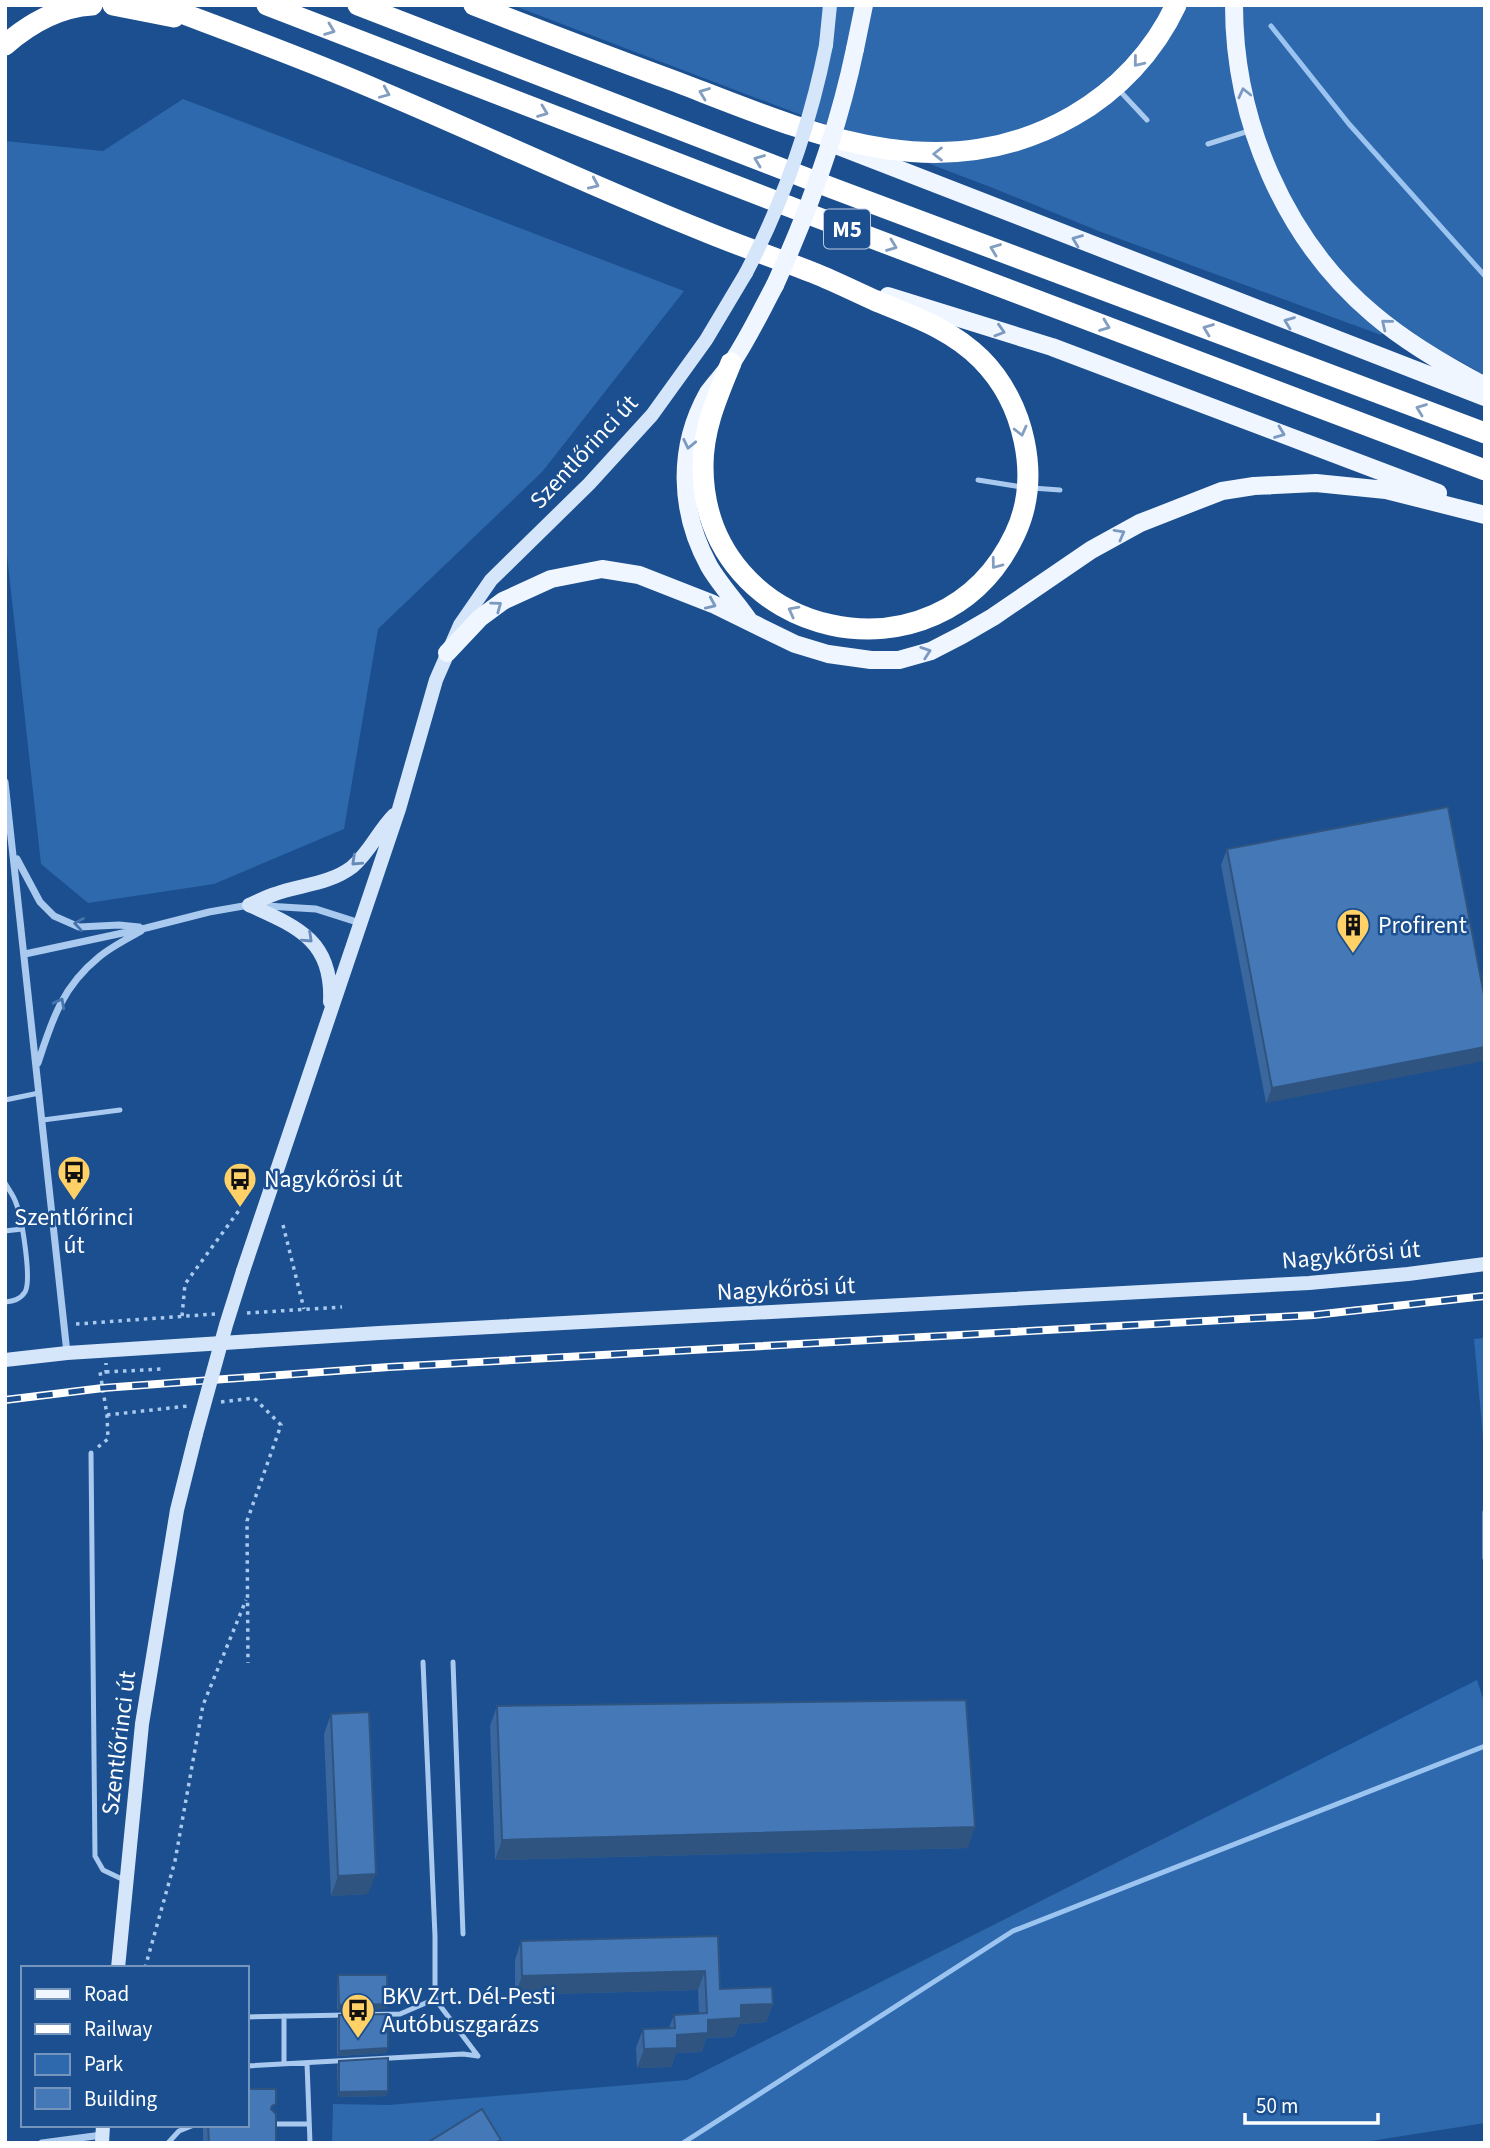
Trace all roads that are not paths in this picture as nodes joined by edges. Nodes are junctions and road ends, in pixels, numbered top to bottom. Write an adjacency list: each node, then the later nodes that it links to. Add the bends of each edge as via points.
1 (92, 5): 12 (highway, via 52,14)
2 (113, 5): 11 (highway)
3 (160, 5): 11 (highway, M5)
4 (267, 5): 23 (highway, M5, one-way to 23)
5 (358, 5): 22 (highway, M5, one-way to 5)
6 (474, 5): 15 (highway, one-way to 6)
7 (830, 5): 29 (main road, Szentlőrinci út, bridge, via 826,45 801,146 746,273 706,340 652,415 491,580)
8 (864, 5): 19 (main road, bridge, via 841,111 822,172 775,285)
9 (1176, 5): 13 (highway, one-way to 13, via 1150,47)
10 (1234, 5): 16 (main road, one-way to 10, via 1236,57)
11 (231, 32): 18 (highway, M5, one-way to 18)
12 (5, 45)
13 (1116, 86): 14 (lane); 15 (highway, one-way to 15, via 1049,129 968,152 878,148)
14 (1147, 120)
15 (790, 126): 21 (main road, one-way to 15)
16 (1254, 130): 17 (lane); 20 (main road, one-way to 16, via 1401,336 1349,292 1286,207)
17 (1208, 144)
18 (817, 275): 25 (highway, one-way to 25, via 934,325 979,357 1017,415); 27 (main road, M5, one-way to 27, via 1052,347)
19 (731, 363): 25 (highway, one-way to 19, via 1021,519 1006,550 961,599 901,626 858,629 814,621 775,601 745,577 723,546 709,512 704,444); 28 (main road, one-way to 28, via 709,392 691,432 685,461 686,501 710,569)
20 (1485, 386)
21 (1485, 397)
22 (1485, 433)
23 (1485, 470)
24 (978, 481): 25 (lane)
25 (1027, 488): 26 (lane)
26 (1060, 490)
27 (1485, 513): 28 (main road, one-way to 27, via 828,654 899,660 962,635 1140,523 1222,491 1254,486 1316,483 1386,490)
28 (752, 624): 29 (main road, one-way to 28, via 503,601 551,579 602,569 639,575)
29 (447, 653): 31 (main road, Szentlőrinci út)
30 (5, 782): 32 (street)
31 (399, 809): 33 (main road, one-way to 33, via 351,868); 34 (main road, Szentlőrinci út)
32 (14, 854): 35 (street, one-way to 32, via 79,927 54,916 40,902); 36 (street)
33 (249, 905): 34 (street, via 316,909); 35 (street); 37 (main road, one-way to 37, via 291,924 313,942 331,985)
34 (360, 923): 37 (main road, Szentlőrinci út)
35 (146, 928): 36 (street); 38 (street, one-way to 35, via 67,989 100,956)
36 (25, 954): 38 (street)
37 (329, 1018): 53 (main road, Szentlőrinci út, bridge, via 213,1368 177,1510 142,1724)
38 (37, 1067): 39 (street)
39 (39, 1093): 40 (lane); 42 (street)
40 (5, 1100)
41 (120, 1110): 42 (lane)
42 (43, 1120): 48 (street)
43 (5, 1184): 44 (lane)
44 (22, 1228): 45 (lane); 47 (lane, via 25,1292)
45 (5, 1231)
46 (1485, 1265): 48 (main road, Nagykőrösi út, via 1309,1283)
47 (5, 1302)
48 (67, 1353): 49 (main road, Nagykőrösi út)
49 (5, 1360)
50 (91, 1452): 53 (lane, via 96,1856 103,1870)
51 (423, 1662): 56 (lane)
52 (453, 1662): 54 (lane)
53 (127, 1881): 55 (main road, Szentlőrinci út)
54 (463, 1934)
55 (118, 1966)
56 (435, 1999): 57 (lane, via 400,2014); 59 (lane, via 478,2056)
57 (284, 2016): 58 (lane); 60 (lane)
58 (248, 2017)
59 (307, 2063): 60 (lane); 63 (lane)
60 (284, 2064): 61 (lane)
61 (248, 2066)
62 (271, 2124): 63 (lane)
63 (309, 2124): 68 (lane)
64 (189, 2127): 67 (lane)
65 (102, 2134): 66 (street)
66 (42, 2143)
67 (168, 2143)
68 (310, 2143)

